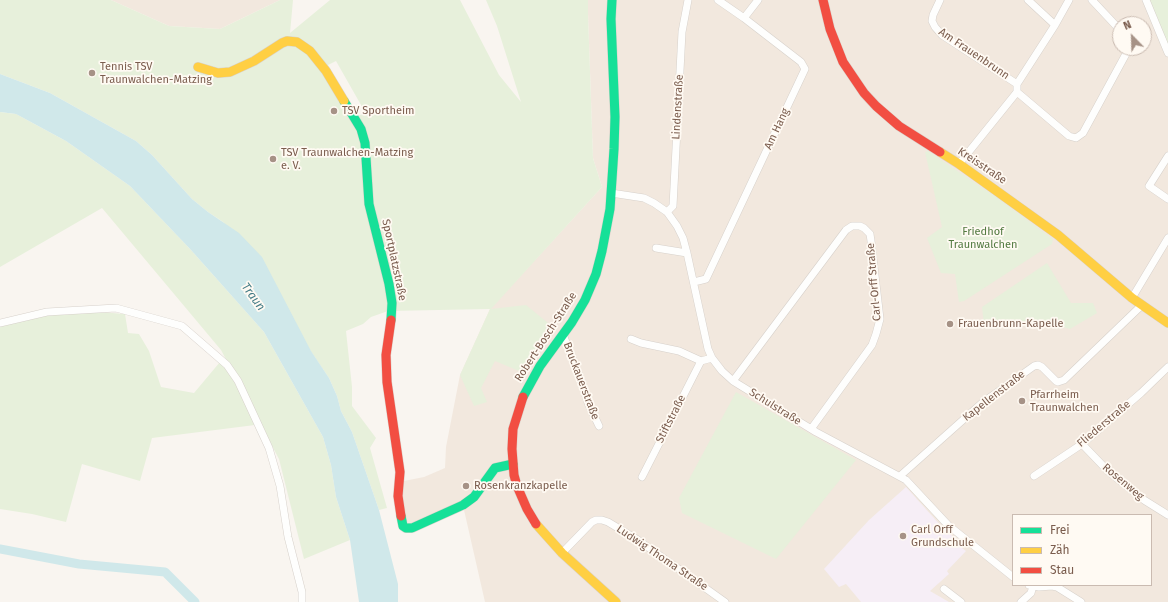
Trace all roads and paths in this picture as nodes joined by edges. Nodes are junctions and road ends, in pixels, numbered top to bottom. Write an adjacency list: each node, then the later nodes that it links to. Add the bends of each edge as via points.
1 (612, 0): 21 (street, Robert-Bosch-Straße, via 615,117)
2 (688, 0): 23 (street, Lindenstraße, via 682,32 673,206)
3 (718, 0): 11 (street, Am Hang)
4 (758, 0): 11 (street)
5 (823, 0): 20 (street, Kreisstraße, via 843,62 864,93 899,126)
6 (940, 0): 17 (street, Am Frauenbrunn, via 933,14 935,28)
7 (1028, 0): 13 (street)
8 (1069, 0): 13 (street, Am Frauenbrunn)
9 (1092, 0): 12 (street)
10 (1146, 0): 14 (street)
11 (744, 18): 27 (street, Am Hang, via 801,62 804,69 706,279)
12 (1112, 21)
13 (1055, 25): 17 (street, Am Frauenbrunn)
14 (1168, 53)
15 (1126, 56): 18 (street, Am Frauenbrunn, via 1083,133 1076,138 1069,136)
16 (198, 67): 41 (street, Sportplatzstraße, via 218,73 230,72 254,61 282,43 297,42 310,51 326,71 361,129 365,143 370,204 392,303 386,355 387,382 400,472 398,496 403,526 412,528 463,505 474,497 495,468)
17 (1017, 84): 18 (street, Am Frauenbrunn)
18 (1017, 92): 20 (street, Am Frauenbrunn)
19 (1168, 156): 22 (street, via 1149,186)
20 (959, 164): 28 (street, Kreisstraße, via 1058,235)
21 (611, 193): 23 (street, Schulstraße, via 644,198); 32 (street, Robert-Bosch-Straße, via 596,274 579,309)
22 (1168, 199)
23 (667, 212): 26 (street, Schulstraße, via 677,226)
24 (1168, 238): 28 (street)
25 (656, 248): 26 (street)
26 (687, 253): 27 (street, Schulstraße)
27 (694, 282): 34 (street, Schulstraße)
28 (1132, 298): 29 (street, Kreisstraße)
29 (1142, 305): 31 (street, Kreisstraße); 42 (street, Kapellenstraße, via 1064,380 1058,382 1042,367 1034,366 982,403)
30 (0, 323): 50 (street, via 47,312 116,308 182,326 227,365 238,381 269,448 280,486)
31 (1168, 323)
32 (562, 335): 38 (street, Bruckauerstraße); 41 (street, Robert-Bosch-Straße, via 540,366 521,401 513,429)
33 (631, 339): 35 (street, via 679,350)
34 (712, 358): 35 (street); 37 (street, Schulstraße, via 722,372)
35 (701, 361): 44 (street, Stiftstraße)
36 (1168, 367): 40 (street, Fliederstraße, via 1141,394)
37 (733, 381): 39 (street, Schulstraße); 39 (street, Carl-Orff Straße, via 846,230 852,226 864,228 870,234 872,248 880,319 876,334 872,345)
38 (599, 426)
39 (810, 429): 42 (street, Schulstraße)
40 (1082, 444): 43 (street, Fliederstraße); 45 (street, Rosenweg, via 1109,472 1144,500)
41 (513, 464): 46 (street, Robert-Bosch-Straße, via 517,486 527,509 536,524)
42 (900, 476): 47 (street, Schulstraße, via 912,484 948,525)
43 (1034, 476)
44 (642, 477)
45 (1167, 514)
46 (562, 553): 51 (street, Robert-Bosch-Straße); 52 (street, Ludwig Thoma Straße, via 592,522 602,520 638,540)
47 (1012, 576)
48 (1031, 586): 54 (street, via 1031,594); 55 (street, via 1057,587)
49 (944, 589): 53 (street)
50 (302, 602)
51 (616, 602)
52 (725, 602)
53 (961, 602)
54 (1021, 602)
55 (1081, 602)

